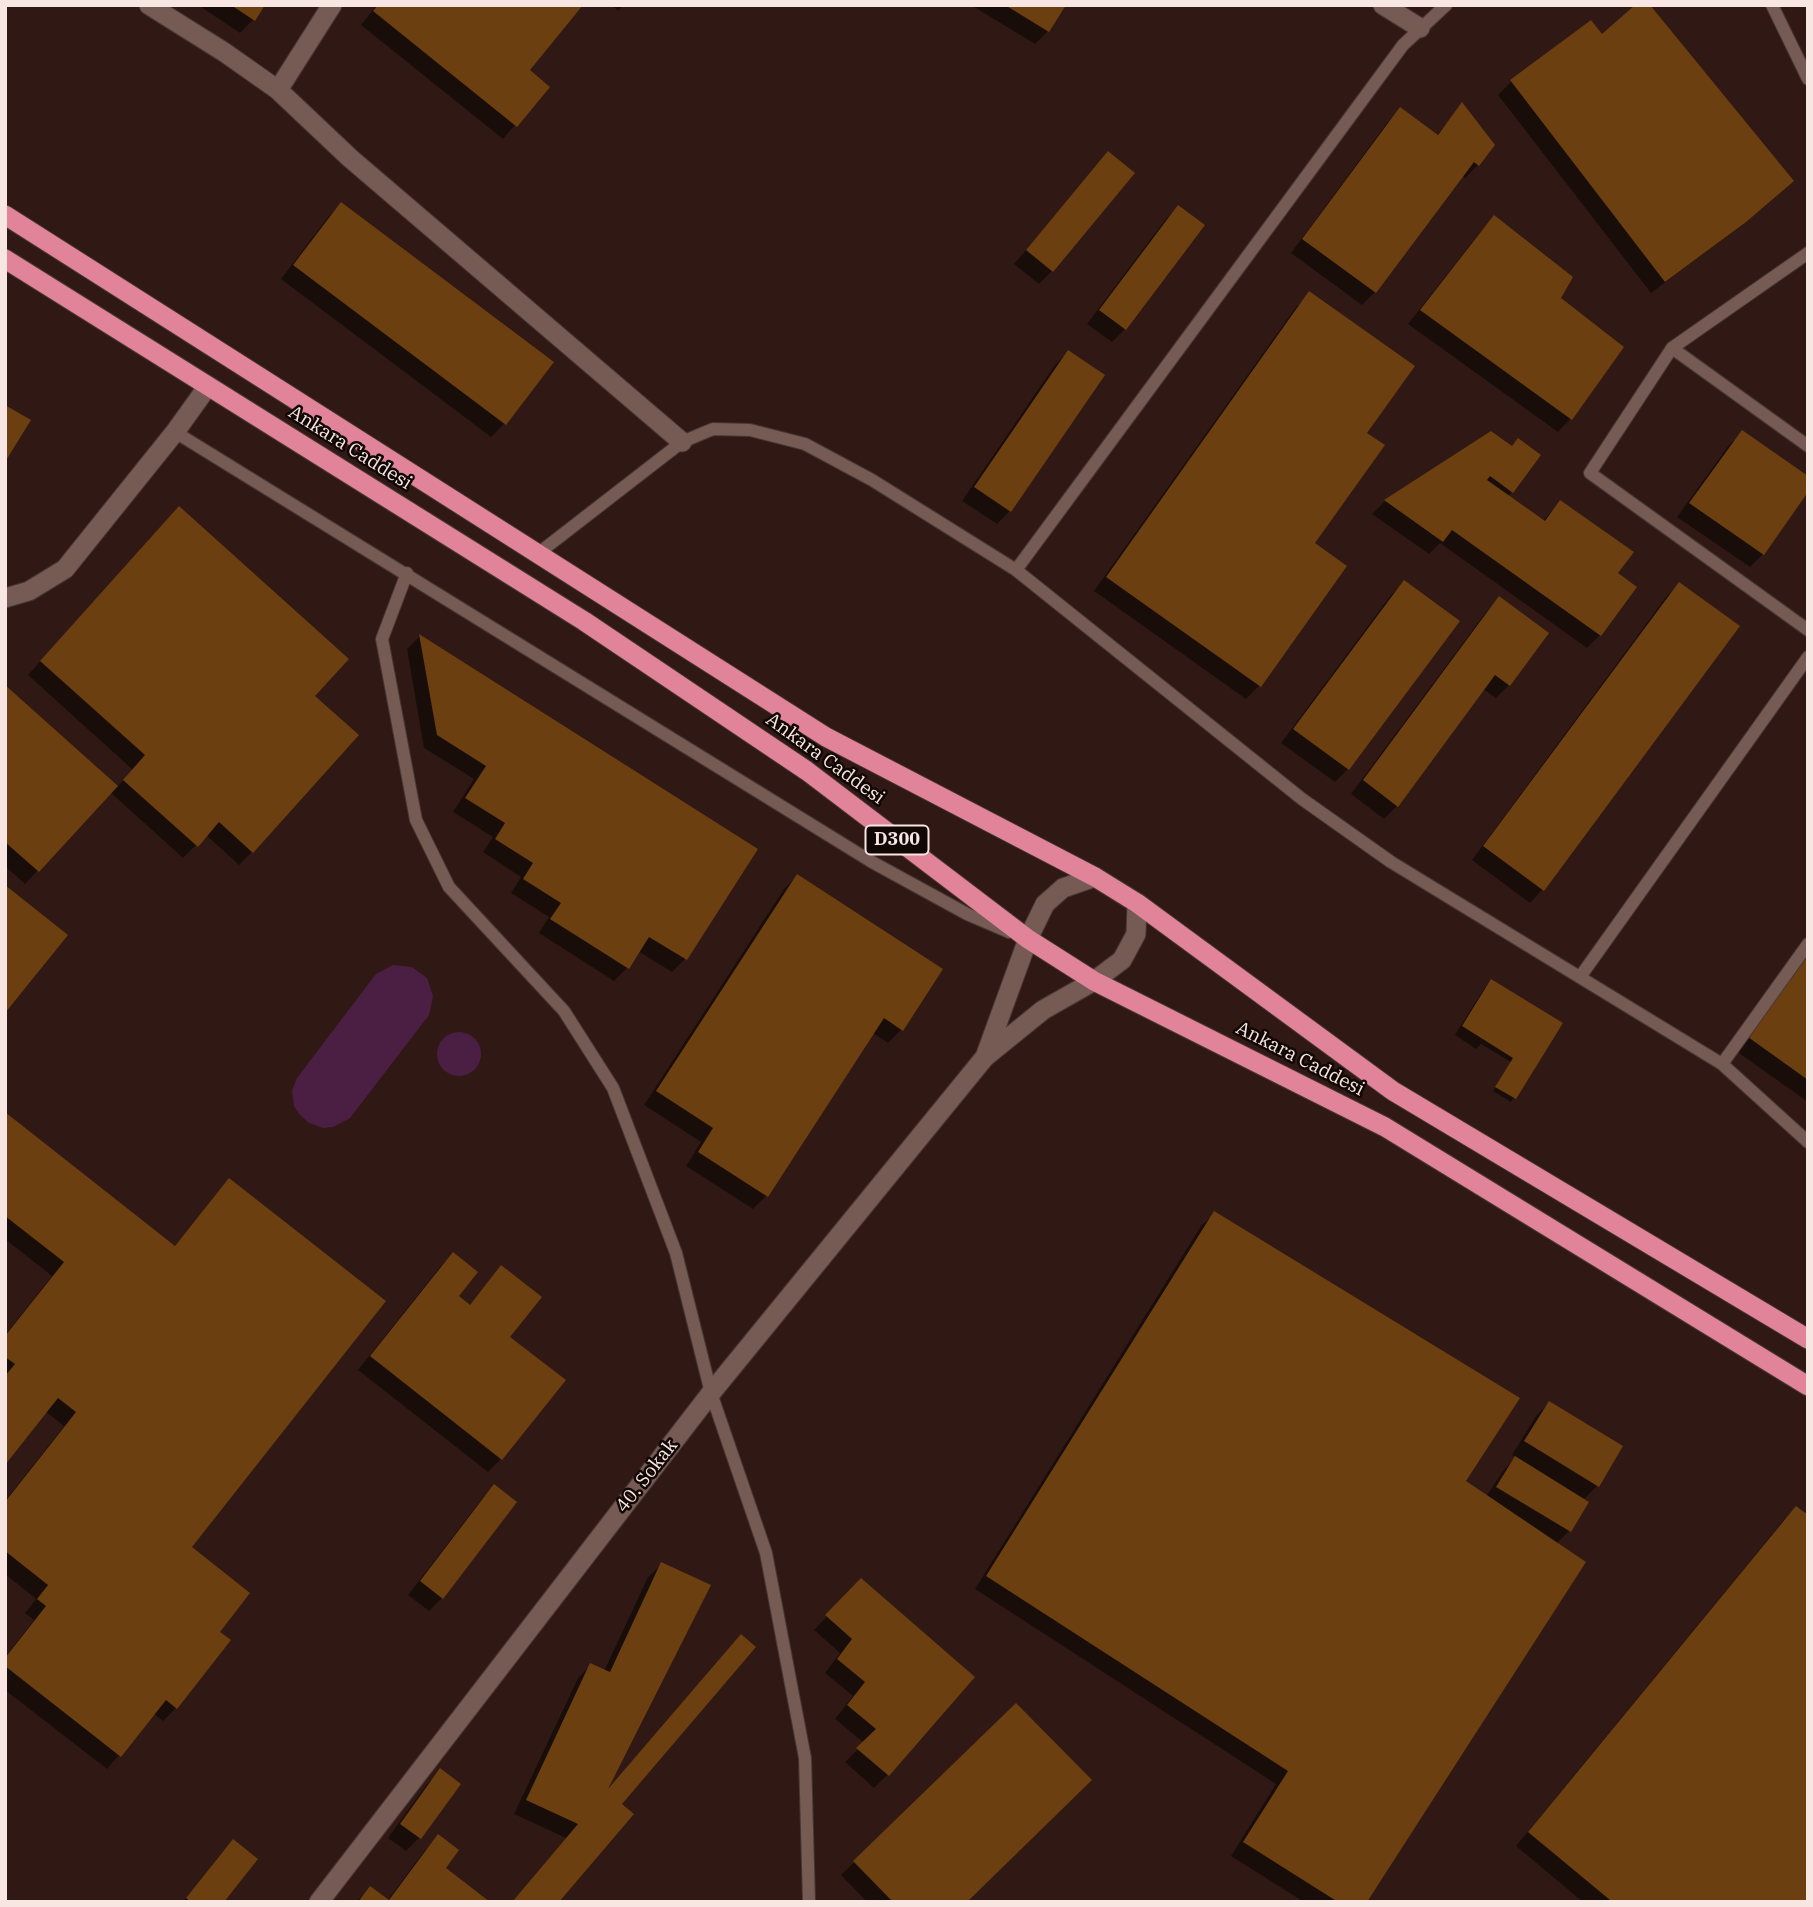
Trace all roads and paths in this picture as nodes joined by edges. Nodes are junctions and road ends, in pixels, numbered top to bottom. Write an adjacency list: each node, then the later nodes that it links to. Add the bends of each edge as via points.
1 (149, 5): 8 (street)
2 (332, 5): 8 (street)
3 (1383, 5): 6 (street)
4 (1446, 5): 6 (lane)
5 (1772, 5): 7 (lane)
6 (1420, 28): 18 (lane)
7 (1808, 79)
8 (278, 90): 15 (street, via 350,158)
9 (5, 215): 17 (highway, Ankara Caddesi)
10 (1808, 253): 12 (lane)
11 (5, 259): 13 (highway, Ankara Caddesi / D300)
12 (1672, 348): 16 (lane); 21 (lane, via 1590,473)
13 (208, 386): 14 (street); 25 (highway, Ankara Caddesi / D300, via 584,621 807,771)
14 (175, 432): 19 (lane); 20 (street, via 65,569 29,592)
15 (681, 442): 17 (lane); 18 (lane, via 713,429 738,429 805,444)
16 (1808, 446)
17 (540, 552): 23 (highway, Ankara Caddesi, via 826,737)
18 (1016, 570): 27 (lane, via 1302,799 1391,862)
19 (407, 573): 25 (lane, via 872,862 967,914); 34 (lane, via 382,639 416,820 449,887 564,1011 613,1088 676,1254)
20 (5, 598)
21 (1808, 630)
22 (1808, 657): 27 (lane)
23 (1095, 877): 24 (highway, Ankara Caddesi); 25 (street, via 1063,888 1045,904)
24 (1137, 903): 28 (street, via 1136,934 1122,960); 32 (highway, Ankara Caddesi, via 1393,1091)
25 (1028, 939): 28 (highway, Ankara Caddesi / D300); 29 (street)
26 (1808, 944): 30 (lane)
27 (1580, 977): 30 (lane)
28 (1094, 981): 29 (street, via 1042,1010); 33 (highway, Ankara Caddesi / D300, via 1385,1126)
29 (985, 1057): 34 (street, 40. Sokak)
30 (1722, 1064): 31 (lane)
31 (1808, 1142)
32 (1808, 1339)
33 (1808, 1386)
34 (711, 1393): 35 (street, 40. Sokak); 36 (lane, via 765,1553 805,1758)
35 (319, 1902)
36 (808, 1902)

